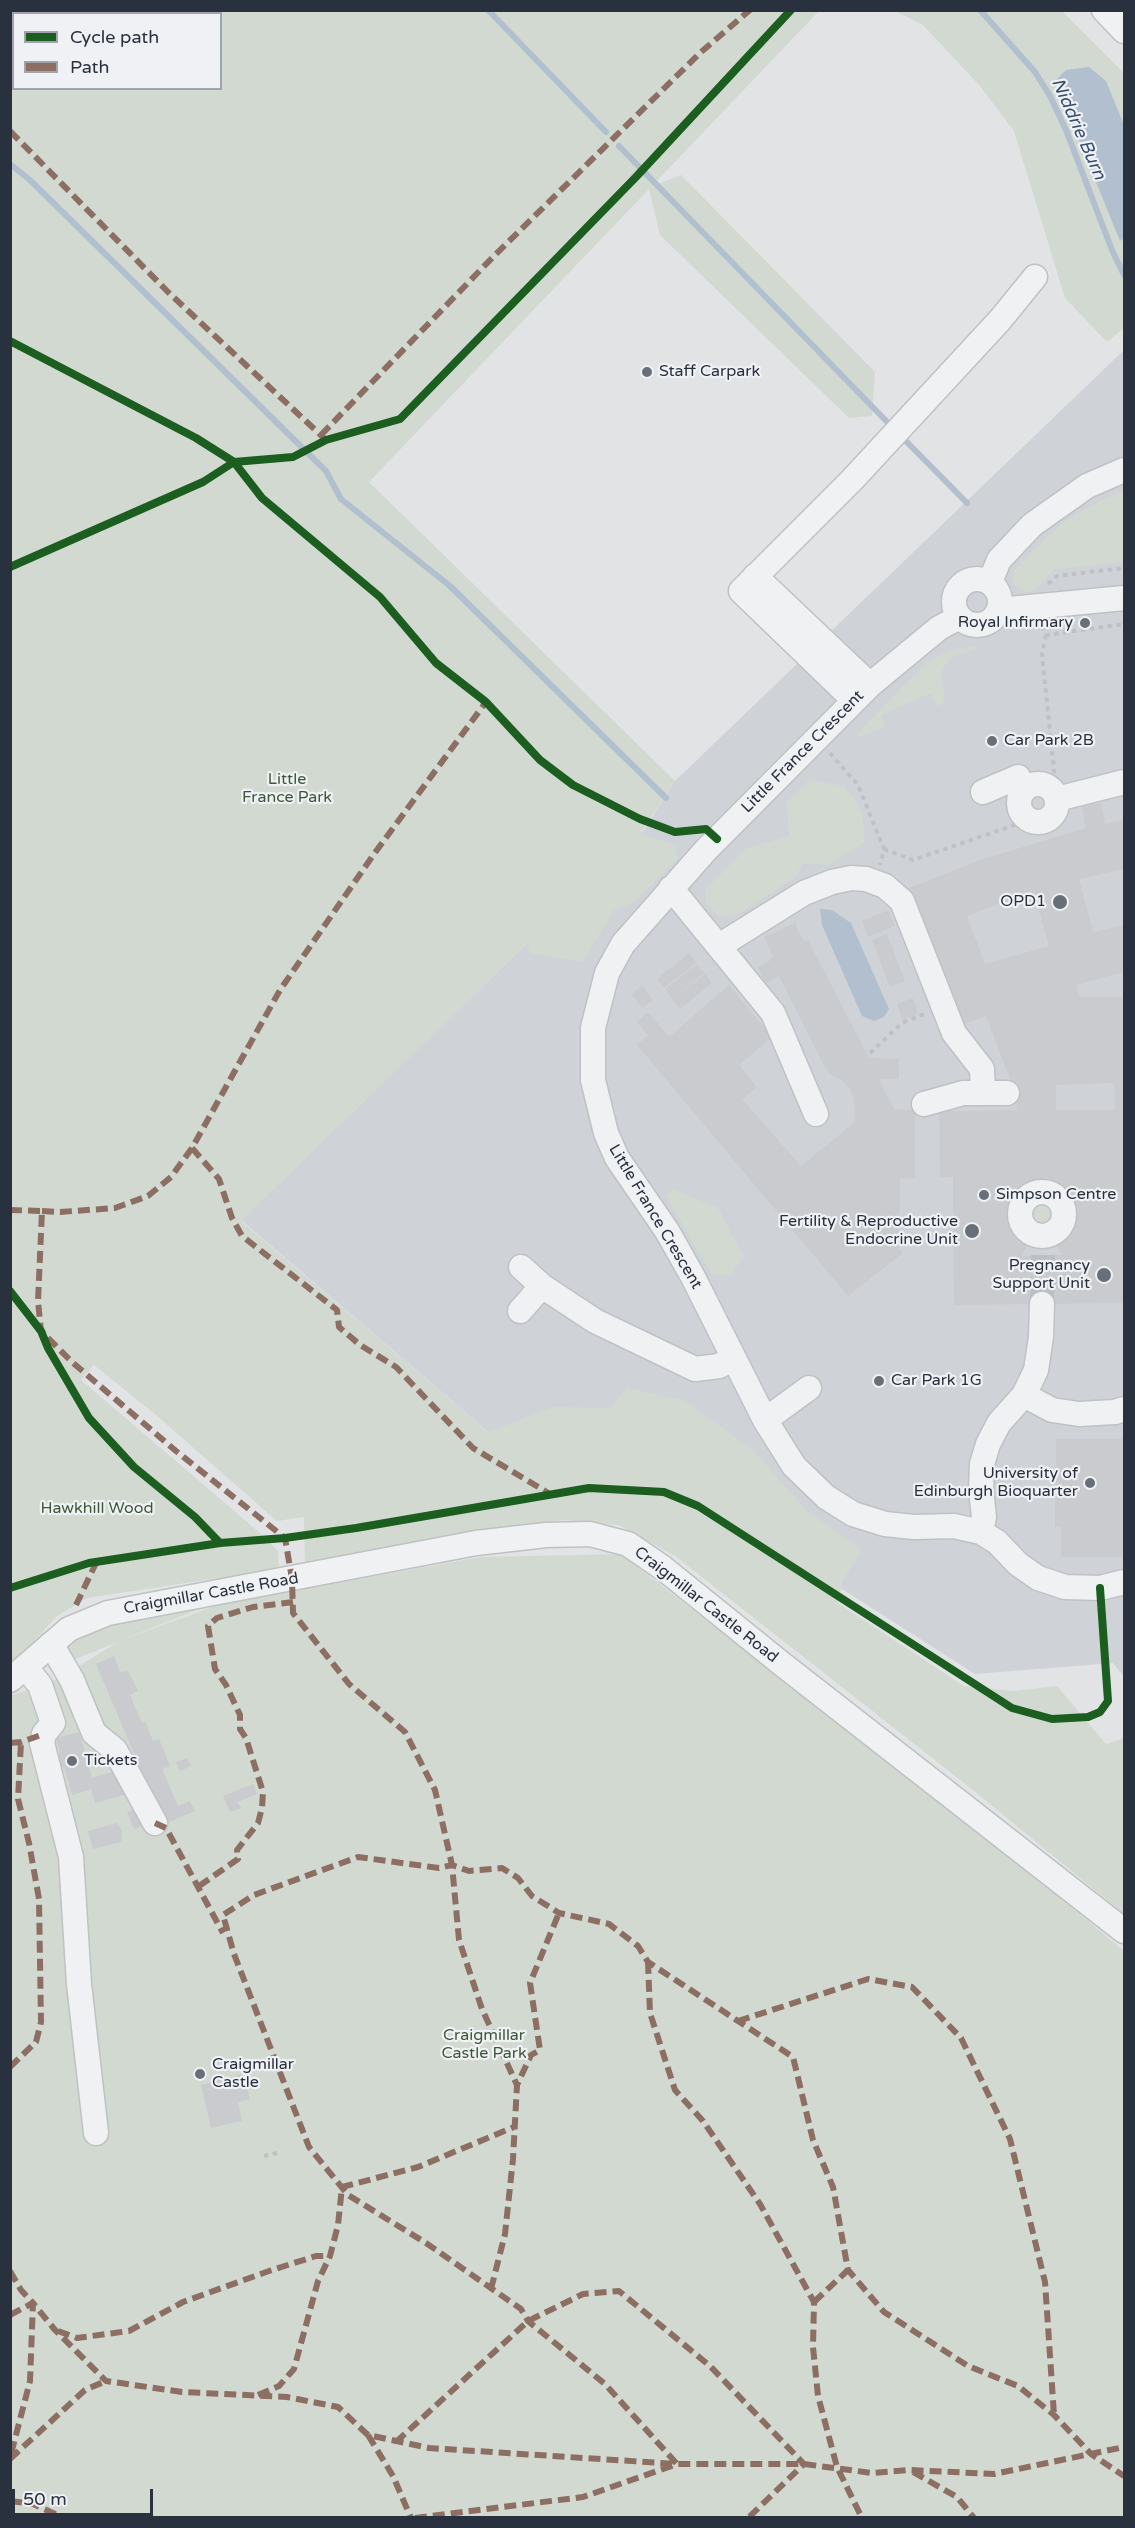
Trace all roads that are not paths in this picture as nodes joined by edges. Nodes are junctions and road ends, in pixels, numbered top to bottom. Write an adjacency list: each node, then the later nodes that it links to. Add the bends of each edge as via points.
1 (1104, 10): 2 (street)
2 (1125, 31)
3 (1035, 277): 9 (street, via 908,420 748,584)
4 (1125, 470): 5 (street, via 1087,486 1032,525 999,560)
5 (990, 582): 7 (street, via 998,591); 8 (street, via 979,578 959,587 954,597)
6 (1125, 598): 7 (street)
7 (999, 610): 8 (street, via 990,622 979,626)
8 (958, 618): 9 (street, Little France Crescent, via 939,628)
9 (862, 692): 14 (street, Little France Crescent)
10 (1018, 777): 12 (street)
11 (1125, 782): 13 (street, via 1057,799 1052,790 1036,784 1026,789 1020,799 1021,811)
12 (983, 792)
13 (1029, 819)
14 (671, 888): 15 (street); 24 (street, Little France Crescent, via 623,944 607,973 593,1028 593,1080 606,1133 617,1158 667,1231)
15 (719, 946): 16 (street, via 804,893 850,878 885,886 902,901 954,1034 982,1070); 19 (street, via 773,1013)
16 (983, 1093): 17 (street); 18 (street, via 963,1093)
17 (1007, 1093)
18 (924, 1104)
19 (816, 1114)
20 (521, 1267): 21 (street)
21 (542, 1286): 23 (street); 24 (street, via 595,1321 695,1369 719,1366)
22 (1042, 1304): 26 (street, via 1036,1370)
23 (520, 1311)
24 (733, 1358): 28 (street, Little France Crescent)
25 (809, 1388): 28 (street)
26 (1024, 1395): 27 (street, via 1052,1410 1079,1414); 29 (street, via 999,1423 988,1444 982,1464)
27 (1125, 1409)
28 (765, 1420): 29 (street, Little France Crescent, via 794,1466 826,1497 853,1514 885,1524 954,1526)
29 (981, 1532): 30 (street, Little France Crescent, via 1038,1578 1065,1587 1100,1588)
30 (1125, 1582)
31 (51, 1644): 32 (street, Craigmillar Castle Road); 33 (street, via 72,1680 94,1733 115,1750); 34 (street, Craigmillar Castle Road, via 69,1629 108,1613 476,1543 590,1534 628,1544)
32 (18, 1674): 35 (street, via 40,1686 53,1723 42,1743 71,1857)
33 (155, 1823)
34 (1125, 1931)
35 (96, 2133)

